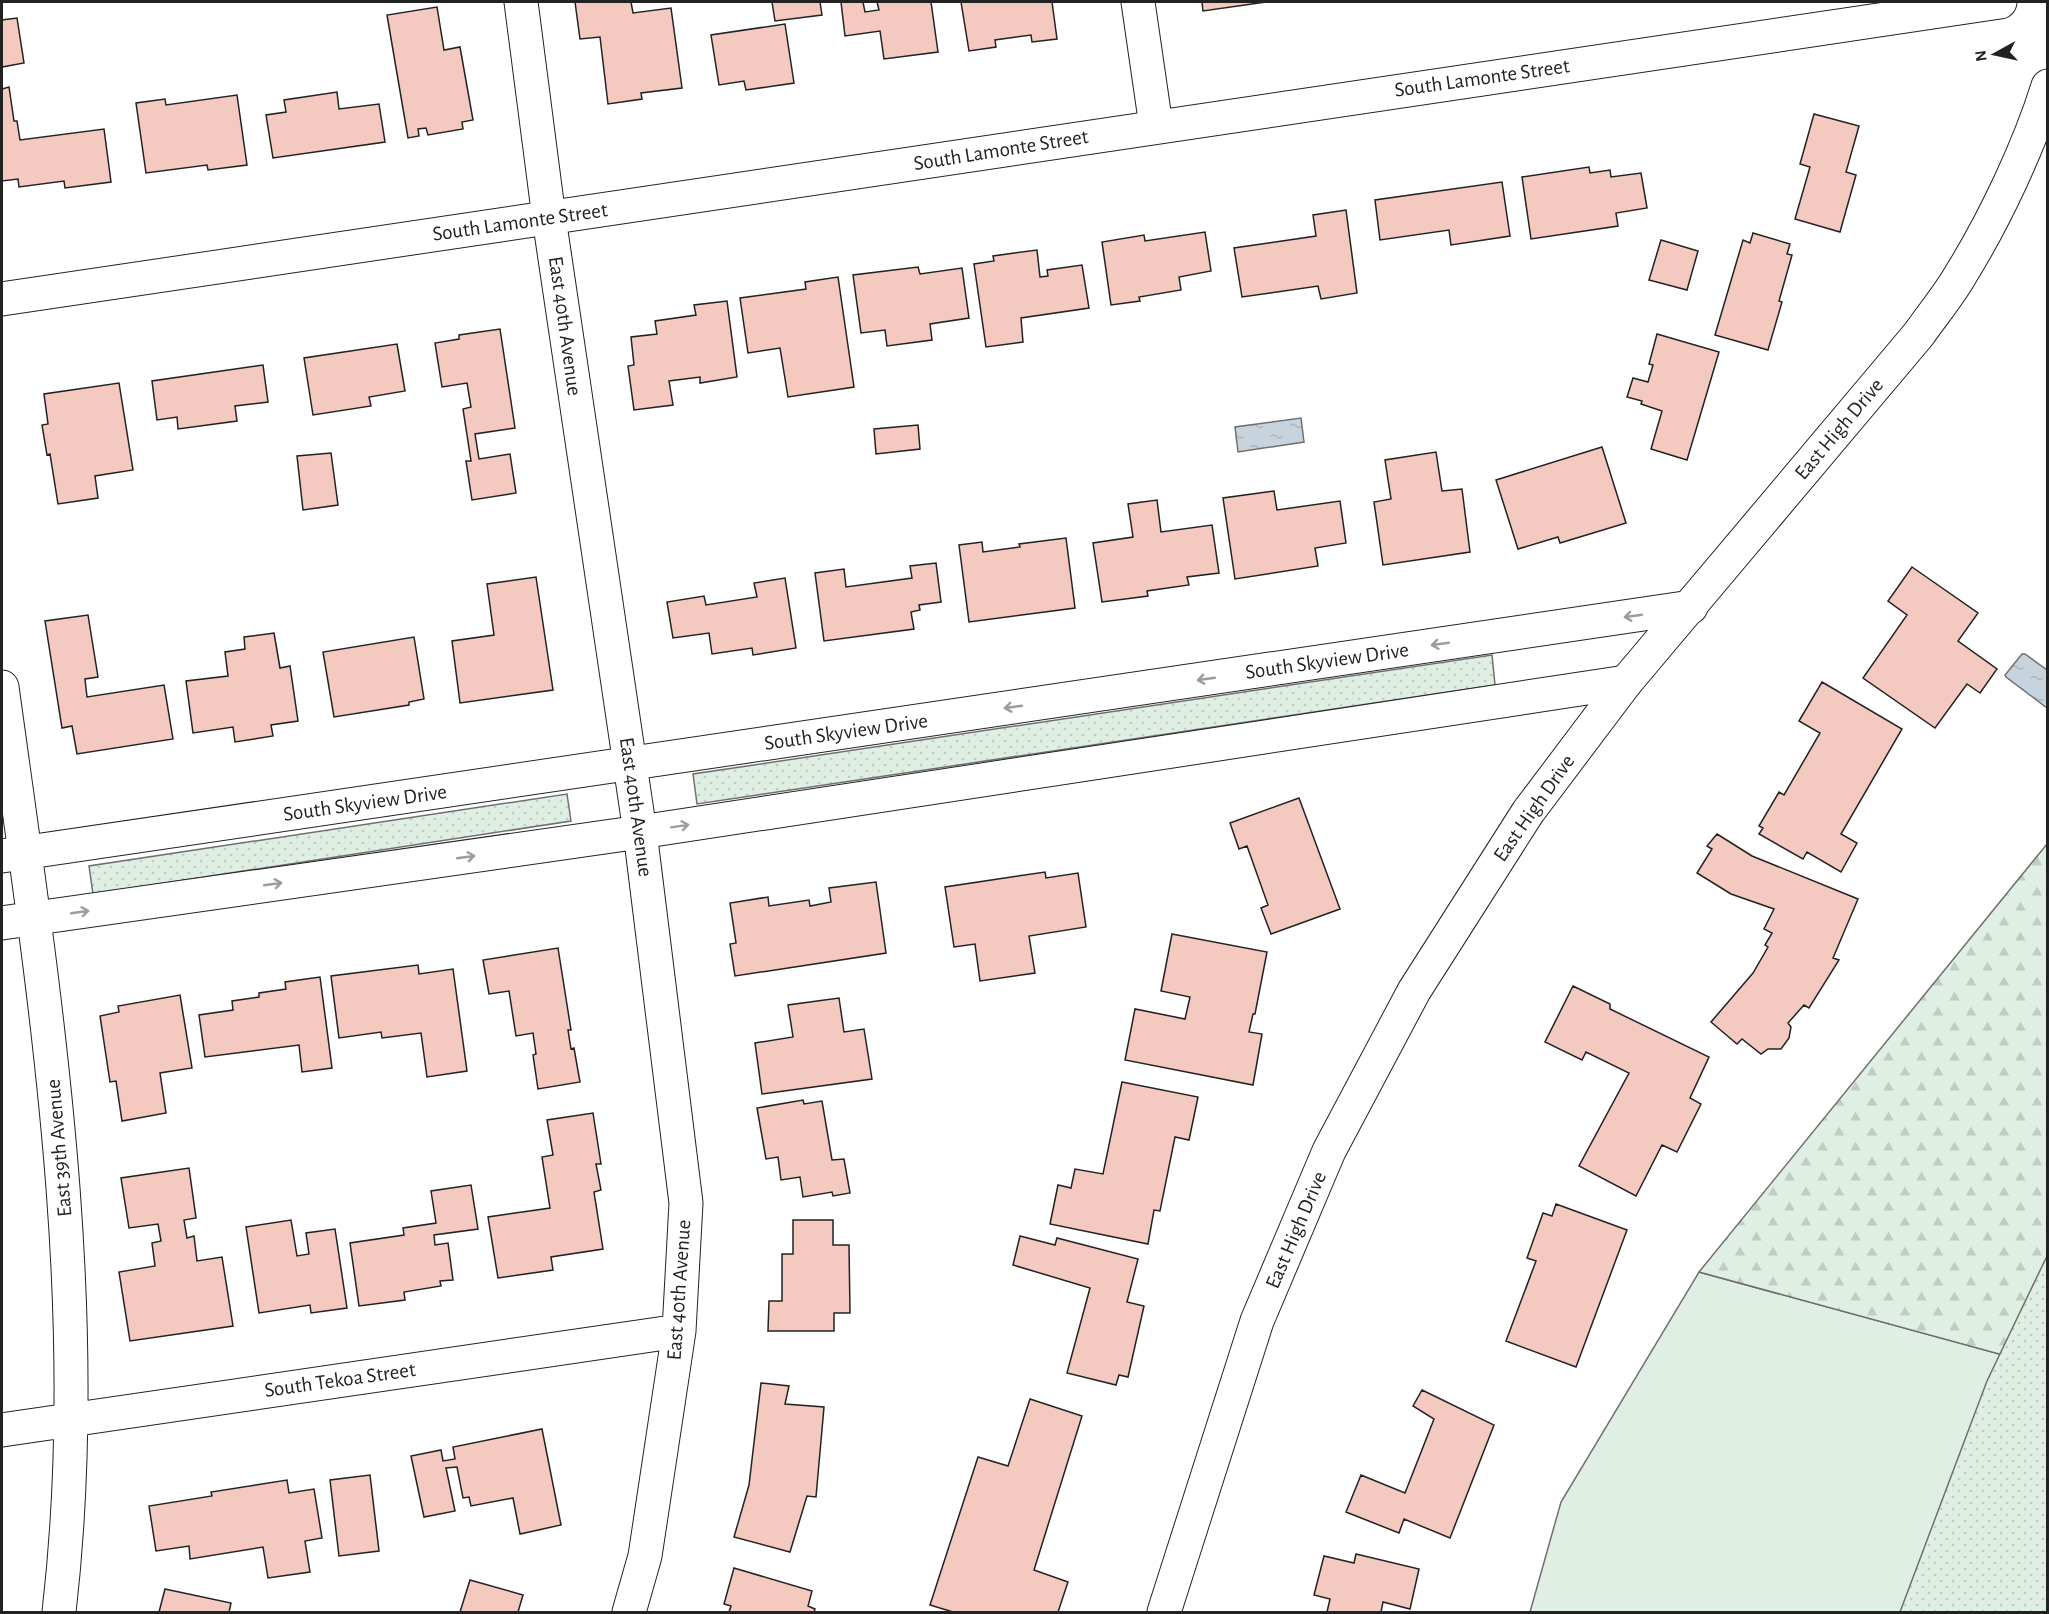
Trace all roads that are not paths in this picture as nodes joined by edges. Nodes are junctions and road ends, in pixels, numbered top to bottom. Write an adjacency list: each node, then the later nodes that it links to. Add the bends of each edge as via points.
1 (521, 2): 6 (street, East 40th Avenue)
2 (1138, 2): 5 (street)
3 (2000, 2): 5 (street, South Lamonte Street)
4 (2048, 86): 8 (street, East High Drive, via 1999,205 1961,274 1919,334)
5 (1156, 126): 6 (street, South Lamonte Street)
6 (549, 218): 7 (street, South Lamonte Street); 11 (street, East 40th Avenue)
7 (2, 299)
8 (1691, 607): 9 (street, East High Drive); 11 (street, South Skyview Drive, one-way to 11)
9 (1626, 682): 12 (street, one-way to 9); 21 (street, East High Drive, via 1528,812 1414,991 1329,1150 1257,1321)
10 (2, 687): 13 (street, East 39th Avenue)
11 (629, 764): 12 (street, East 40th Avenue); 13 (street, South Skyview Drive)
12 (640, 832): 14 (street, one-way to 12); 16 (street, East 40th Avenue, via 686,1203)
13 (13, 855): 14 (street, East 39th Avenue)
14 (34, 918): 15 (street); 17 (street, East 39th Avenue, via 56,1096 68,1262)
15 (2, 923)
16 (679, 1331): 17 (street, South Tekoa Street); 20 (street, East 40th Avenue, via 645,1556)
17 (72, 1419): 18 (street, South Tekoa Street); 19 (street, East 39th Avenue, via 67,1542)
18 (2, 1430)
19 (58, 1612)
20 (629, 1612)
21 (1164, 1612)

